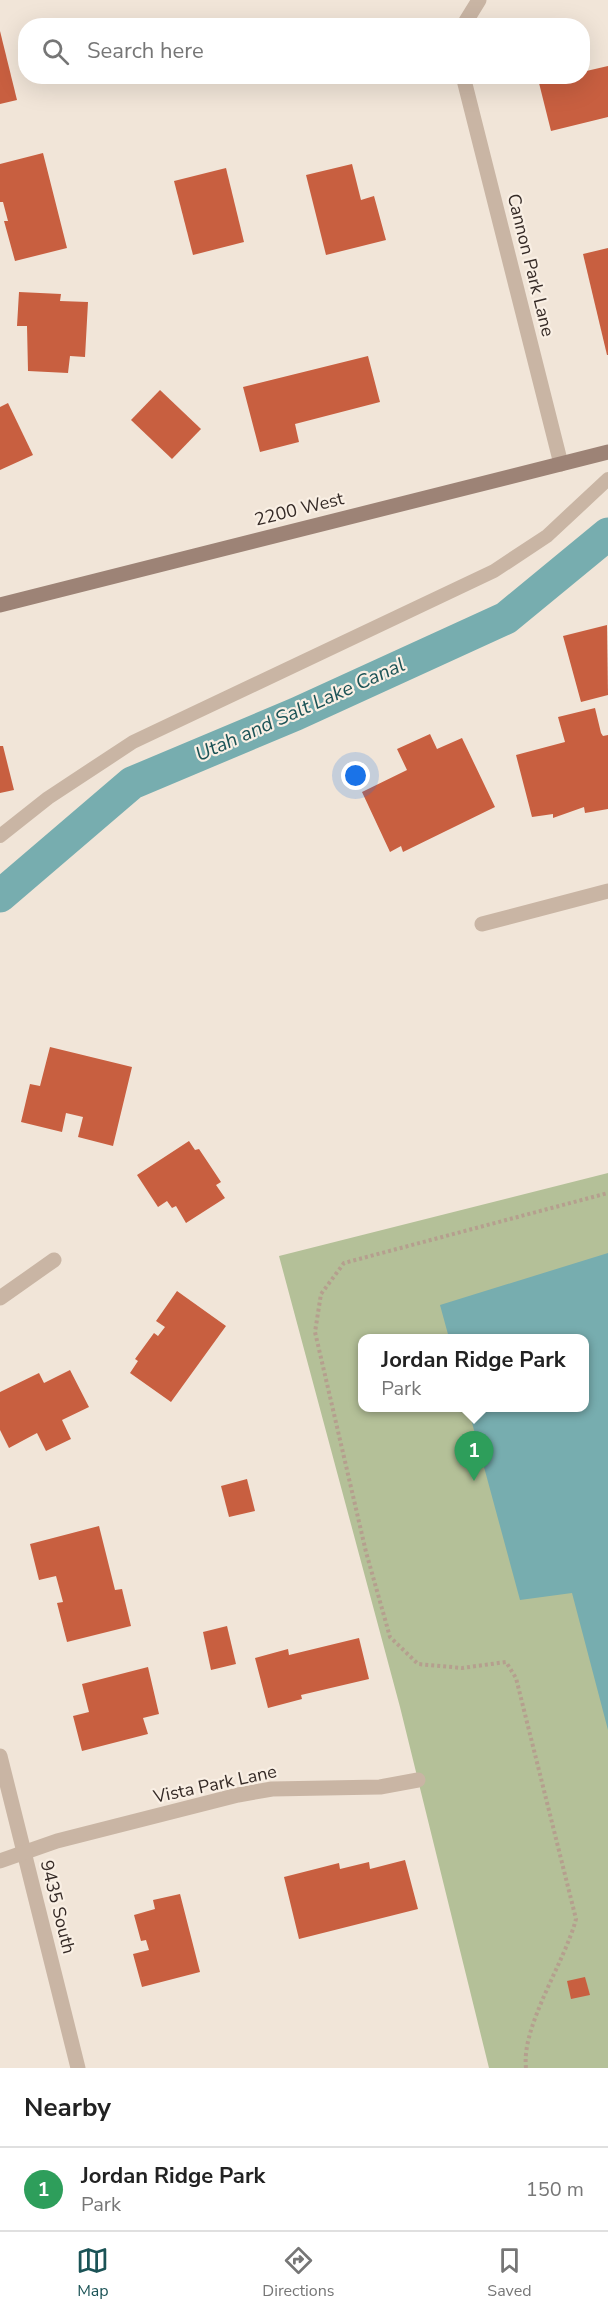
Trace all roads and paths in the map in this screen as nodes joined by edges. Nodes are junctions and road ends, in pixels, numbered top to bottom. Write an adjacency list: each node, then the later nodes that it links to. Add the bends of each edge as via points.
1 (479, 0): 2 (street)
2 (468, 18)
3 (465, 84): 5 (street, Cannon Park Lane)
4 (608, 452): 5 (street, 2200 West)
5 (561, 464): 7 (street, 2200 West)
6 (608, 479): 8 (lane, via 547,536 494,571 134,742 48,798)
7 (0, 605)
8 (0, 836)
9 (608, 891): 10 (street)
10 (482, 924)
11 (608, 1193): 19 (path, via 344,1263 321,1294 315,1332 366,1552 390,1637 418,1664 462,1668 506,1662 516,1678 576,1919 539,2010 525,2057)
12 (54, 1260): 13 (street)
13 (0, 1298)
14 (0, 1756): 16 (street, 9435 South)
15 (418, 1780): 16 (street, Vista Park Lane, via 380,1787 272,1789 238,1795)
16 (24, 1852): 17 (street, Vista Park Lane); 18 (street, 9435 South)
17 (0, 1862)
18 (78, 2068)
19 (526, 2068)

